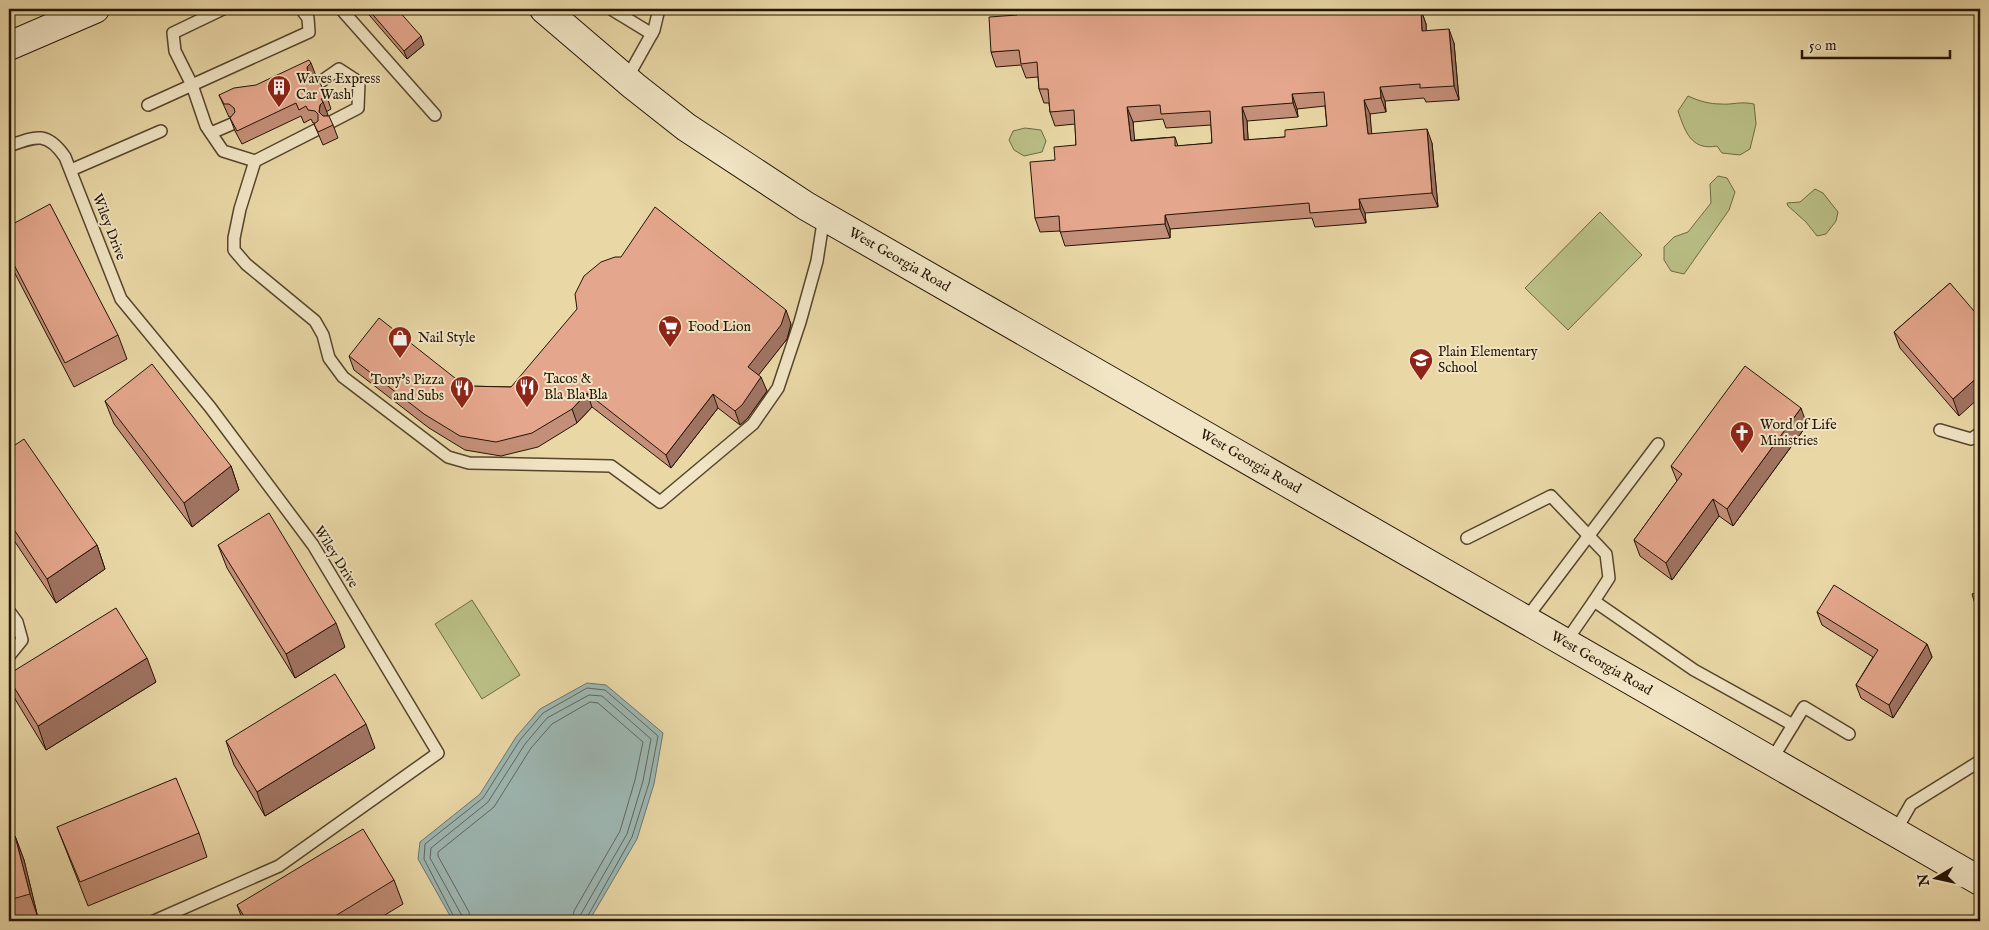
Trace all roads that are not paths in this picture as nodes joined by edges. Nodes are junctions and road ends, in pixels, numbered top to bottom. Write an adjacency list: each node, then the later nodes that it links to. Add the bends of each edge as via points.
1 (95, 9): 9 (main road)
2 (223, 9): 12 (lane, via 173,33 175,51)
3 (301, 9): 12 (lane, via 308,18 309,32)
4 (341, 9): 14 (lane)
5 (544, 9): 10 (main road, West Georgia Road)
6 (611, 9): 8 (lane)
7 (658, 9): 8 (lane)
8 (652, 34): 10 (lane)
9 (9, 46)
10 (626, 80): 23 (main road, West Georgia Road, via 686,127)
11 (319, 83): 15 (lane, via 339,69 359,82 358,108)
12 (192, 85): 13 (lane); 19 (lane)
13 (148, 105)
14 (435, 115)
15 (331, 122)
16 (232, 124): 19 (lane)
17 (161, 130): 22 (lane)
18 (316, 130): 21 (lane)
19 (211, 134): 21 (lane, via 223,151)
20 (9, 146): 22 (lane, Wiley Drive, via 32,137 48,138 57,145)
21 (255, 161): 23 (lane, via 240,209 234,250 246,264 315,320 324,335 330,358 343,377 448,457 469,463 611,466 660,502 753,424 778,388 817,261)
22 (71, 170): 40 (lane, Wiley Drive, via 121,299 210,407 312,545 438,753 279,866)
23 (824, 216): 31 (main road, West Georgia Road)
24 (1940, 430): 25 (lane, via 1971,439)
25 (1980, 434)
26 (1658, 444): 27 (lane)
27 (1589, 535): 28 (lane, via 1551,496); 29 (lane, via 1606,554 1609,578); 31 (lane)
28 (1468, 538)
29 (1594, 601): 32 (lane); 34 (lane, via 1694,670)
30 (9, 611): 33 (lane, via 17,622 22,640)
31 (1525, 620): 32 (main road, West Georgia Road)
32 (1565, 643): 36 (main road, West Georgia Road)
33 (9, 656)
34 (1793, 725): 35 (lane, via 1804,707); 36 (lane)
35 (1849, 734)
36 (1771, 761): 38 (main road, West Georgia Road)
37 (1980, 761): 38 (lane, via 1911,804)
38 (1895, 832): 39 (main road, West Georgia Road)
39 (1980, 881)
40 (154, 921)

